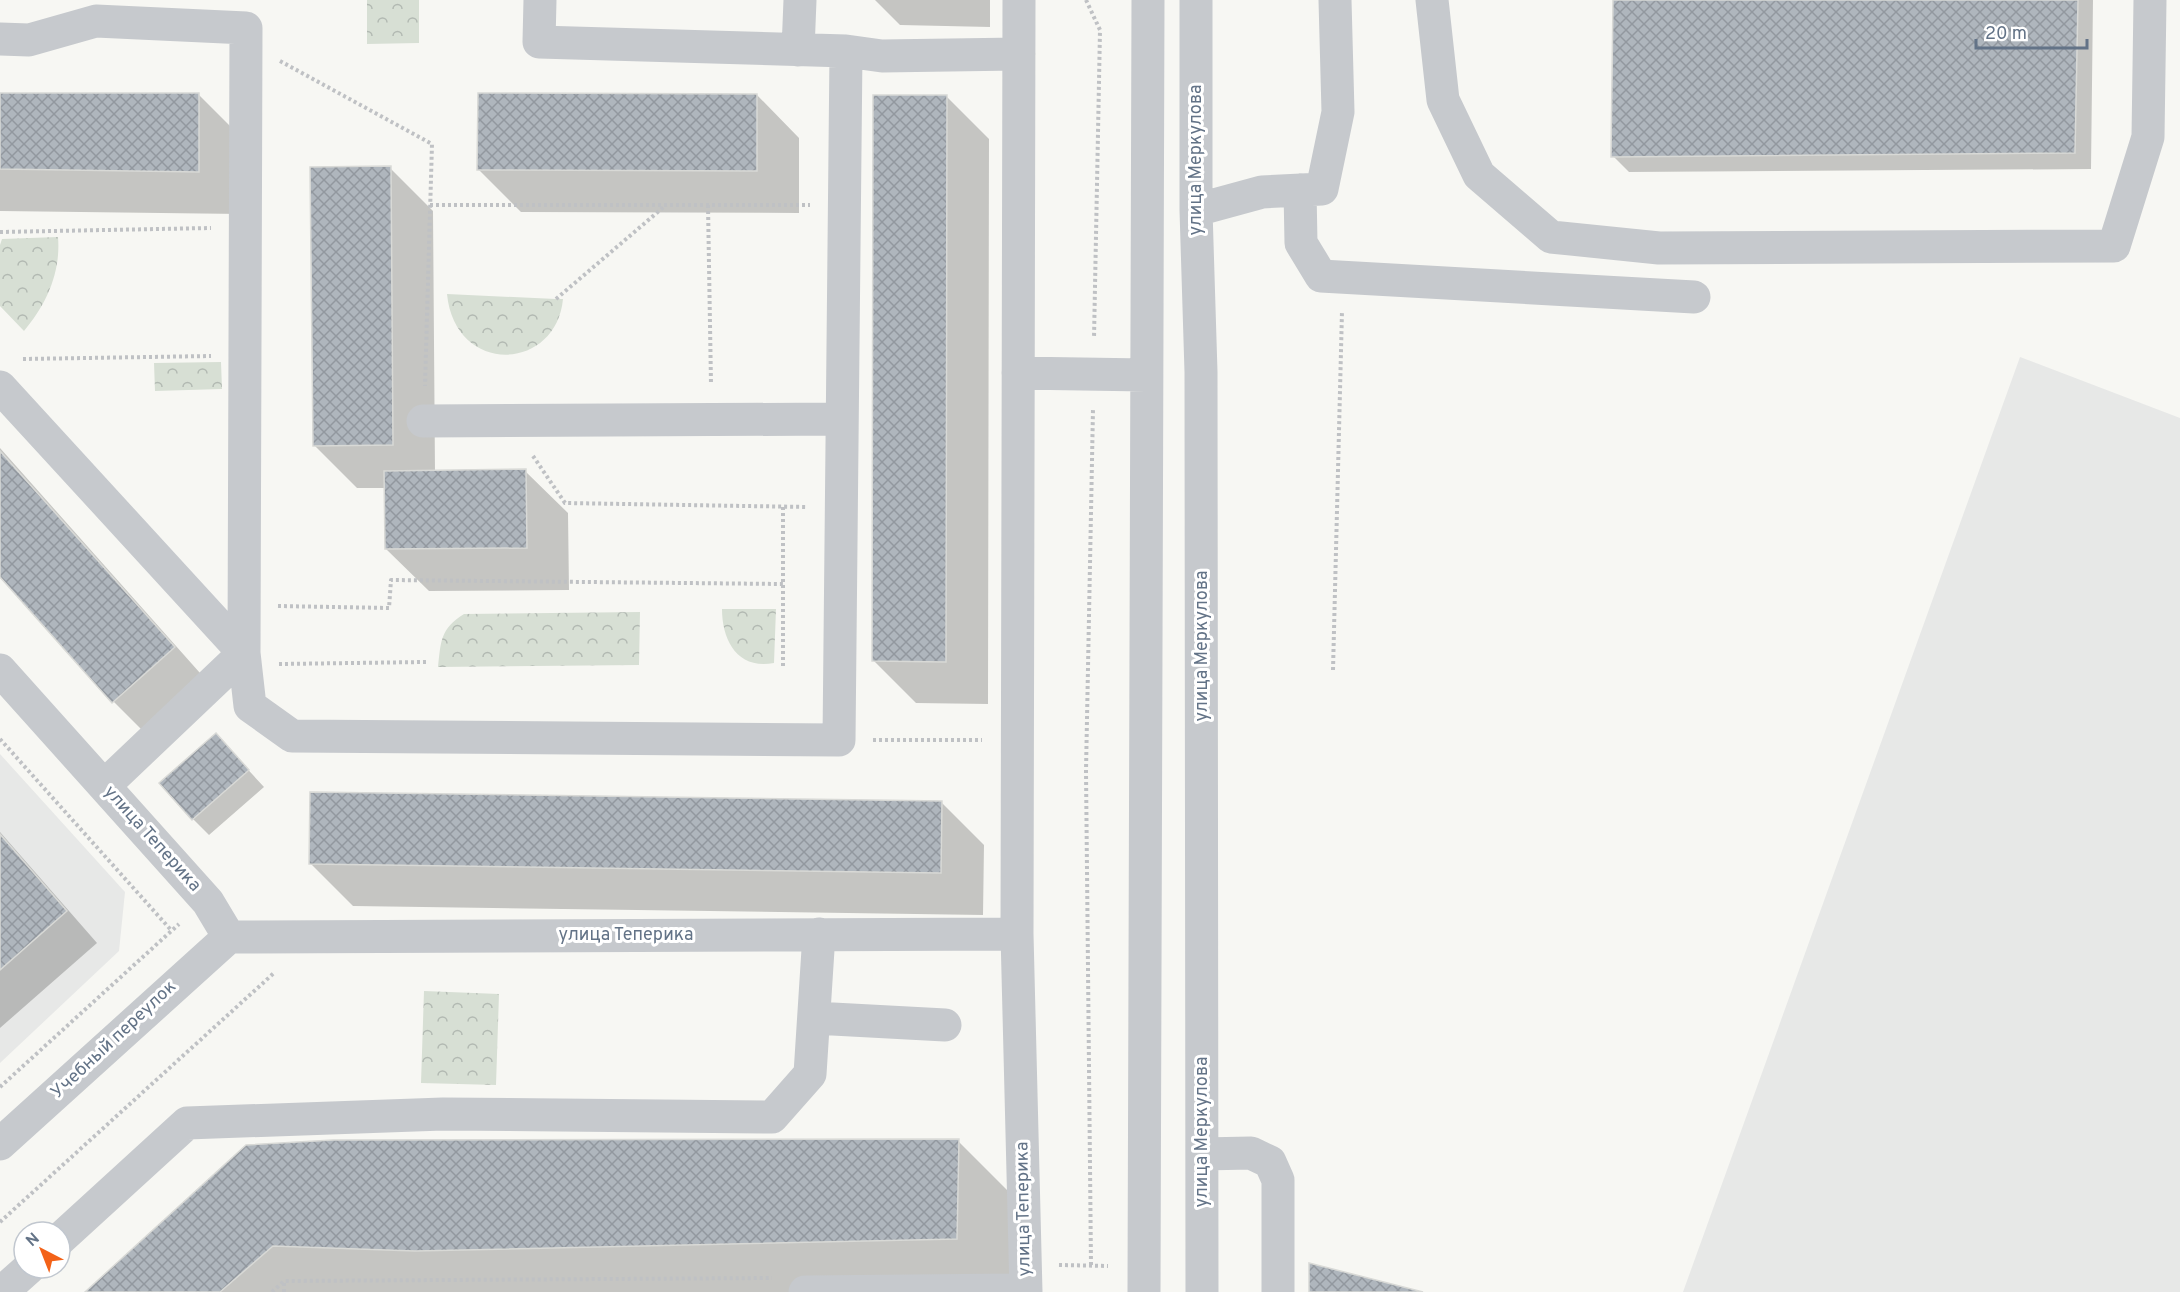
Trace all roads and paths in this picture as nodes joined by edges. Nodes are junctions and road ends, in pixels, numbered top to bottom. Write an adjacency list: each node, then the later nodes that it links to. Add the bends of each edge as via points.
1 (540, 0): 12 (street, via 539,42)
2 (800, 0): 12 (street)
3 (1019, 0): 14 (street)
4 (1086, 0): 29 (path, via 1100,30)
5 (1148, 0): 30 (street)
6 (1196, 0): 20 (street, улица Меркулова)
7 (1335, 0): 15 (street, via 1338,112 1322,189)
8 (1432, 0): 9 (street, via 1443,100 1479,175 1551,237 1659,248 2114,246 2148,137)
9 (2150, 0)
10 (0, 39): 11 (street, via 29,40 96,21 246,28)
11 (245, 42): 16 (path, via 432,144); 21 (street)
12 (798, 50): 13 (street)
13 (846, 51): 14 (street, via 882,56); 19 (street)
14 (1019, 54): 28 (street)
15 (1300, 190): 20 (street, via 1262,192); 23 (street, via 1301,243 1321,276)
16 (430, 205): 17 (path); 33 (path)
17 (667, 205): 18 (path); 25 (path)
18 (708, 205): 19 (path); 31 (path)
19 (844, 205): 32 (street)
20 (1196, 210): 58 (street, улица Меркулова, via 1201,372)
21 (245, 227): 22 (path); 26 (street)
22 (0, 232)
23 (1343, 277): 24 (street); 43 (path)
24 (1694, 297)
25 (556, 299)
26 (244, 355): 27 (path); 38 (street)
27 (6, 373): 39 (street)
28 (1018, 373): 29 (street); 44 (street)
29 (1094, 374): 30 (street); 61 (path, via 1086,771)
30 (1146, 375): 69 (street)
31 (712, 420): 32 (street); 34 (street)
32 (841, 420): 36 (street)
33 (423, 421): 34 (street)
34 (509, 421): 35 (path, via 565,503)
35 (783, 507): 36 (path); 37 (path)
36 (841, 508): 46 (street)
37 (783, 584): 38 (path, via 391,580 389,608); 41 (path)
38 (244, 605): 39 (street)
39 (244, 659): 40 (path); 46 (street, via 250,706 292,736); 47 (street)
40 (426, 662)
41 (783, 666)
42 (0, 670): 47 (street, улица Теперика)
43 (1333, 670)
44 (1017, 739): 46 (path); 51 (street)
45 (0, 740): 49 (path)
46 (839, 740)
47 (104, 786): 48 (street, улица Теперика)
48 (208, 902): 49 (path); 52 (street, улица Теперика)
49 (171, 930): 56 (path)
50 (819, 934): 51 (street, улица Теперика); 52 (street, улица Теперика); 54 (street)
51 (1017, 934): 64 (street, улица Теперика)
52 (229, 937): 57 (street, Учебный переулок)
53 (277, 970): 59 (path)
54 (814, 1018): 55 (street); 60 (street, via 810,1074 772,1117 443,1114 187,1123)
55 (945, 1025)
56 (0, 1087)
57 (0, 1144)
58 (1202, 1154): 70 (street, улица Меркулова); 71 (street, via 1251,1153 1270,1162 1278,1180)
59 (0, 1222)
60 (72, 1228)
61 (1091, 1265)
62 (16, 1280): 65 (street)
63 (284, 1281): 66 (path); 67 (path); 68 (path, via 794,1278)
64 (1026, 1291): 68 (street)
65 (2, 1292)
66 (272, 1292)
67 (284, 1292)
68 (805, 1292)
69 (1144, 1292)
70 (1202, 1292)
71 (1278, 1292)

